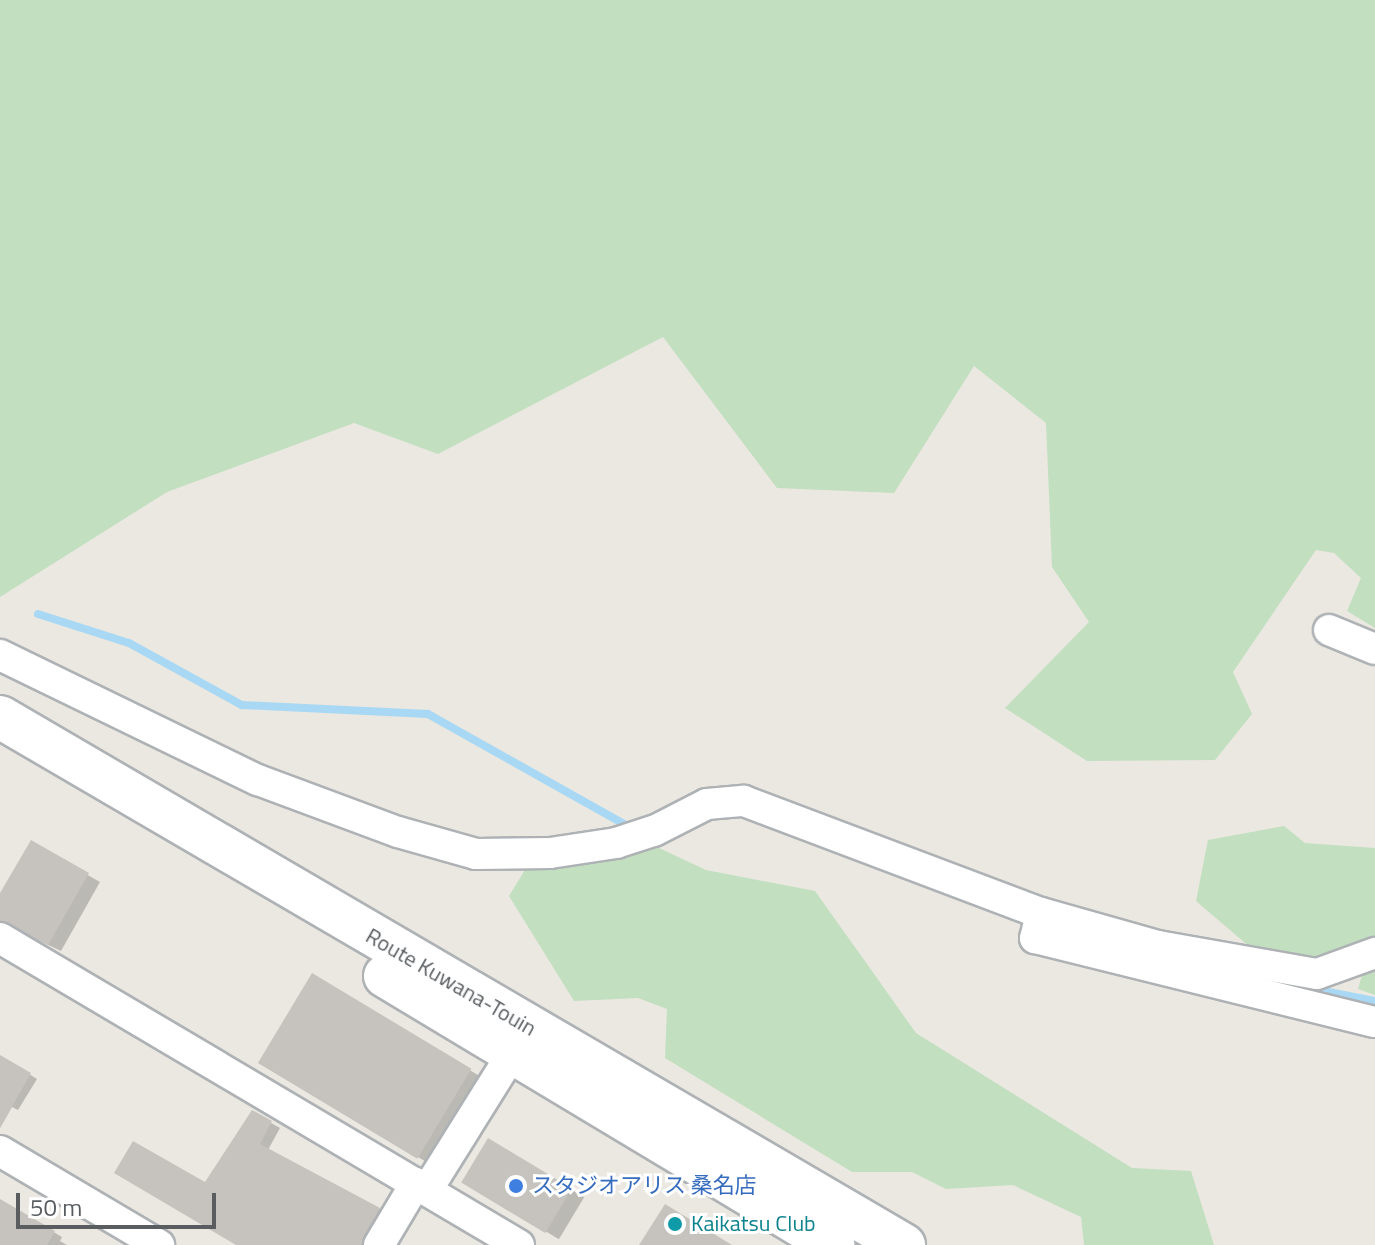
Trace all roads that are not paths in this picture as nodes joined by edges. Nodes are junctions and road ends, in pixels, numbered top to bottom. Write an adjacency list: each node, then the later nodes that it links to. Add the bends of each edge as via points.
1 (1329, 630): 2 (street)
2 (1375, 649)
3 (0, 655): 6 (street, via 258,780 398,832 476,854 537,854 616,843 707,804 744,801)
4 (0, 717): 13 (main road, Route Kuwana-Touin)
5 (10, 755): 10 (main road, Route Kuwana-Touin)
6 (1038, 925): 8 (street, via 1317,974); 9 (street)
7 (0, 938): 12 (street)
8 (1375, 953)
9 (1375, 1022)
10 (512, 1054): 12 (street); 17 (main road, Route Kuwana-Touin)
11 (0, 1151): 14 (street)
12 (422, 1187): 15 (street); 16 (street)
13 (817, 1194): 18 (main road, via 850,1226); 19 (main road, Route Kuwana-Touin)
14 (159, 1245)
15 (379, 1245)
16 (519, 1245)
17 (833, 1245)
18 (882, 1245)
19 (904, 1245)

